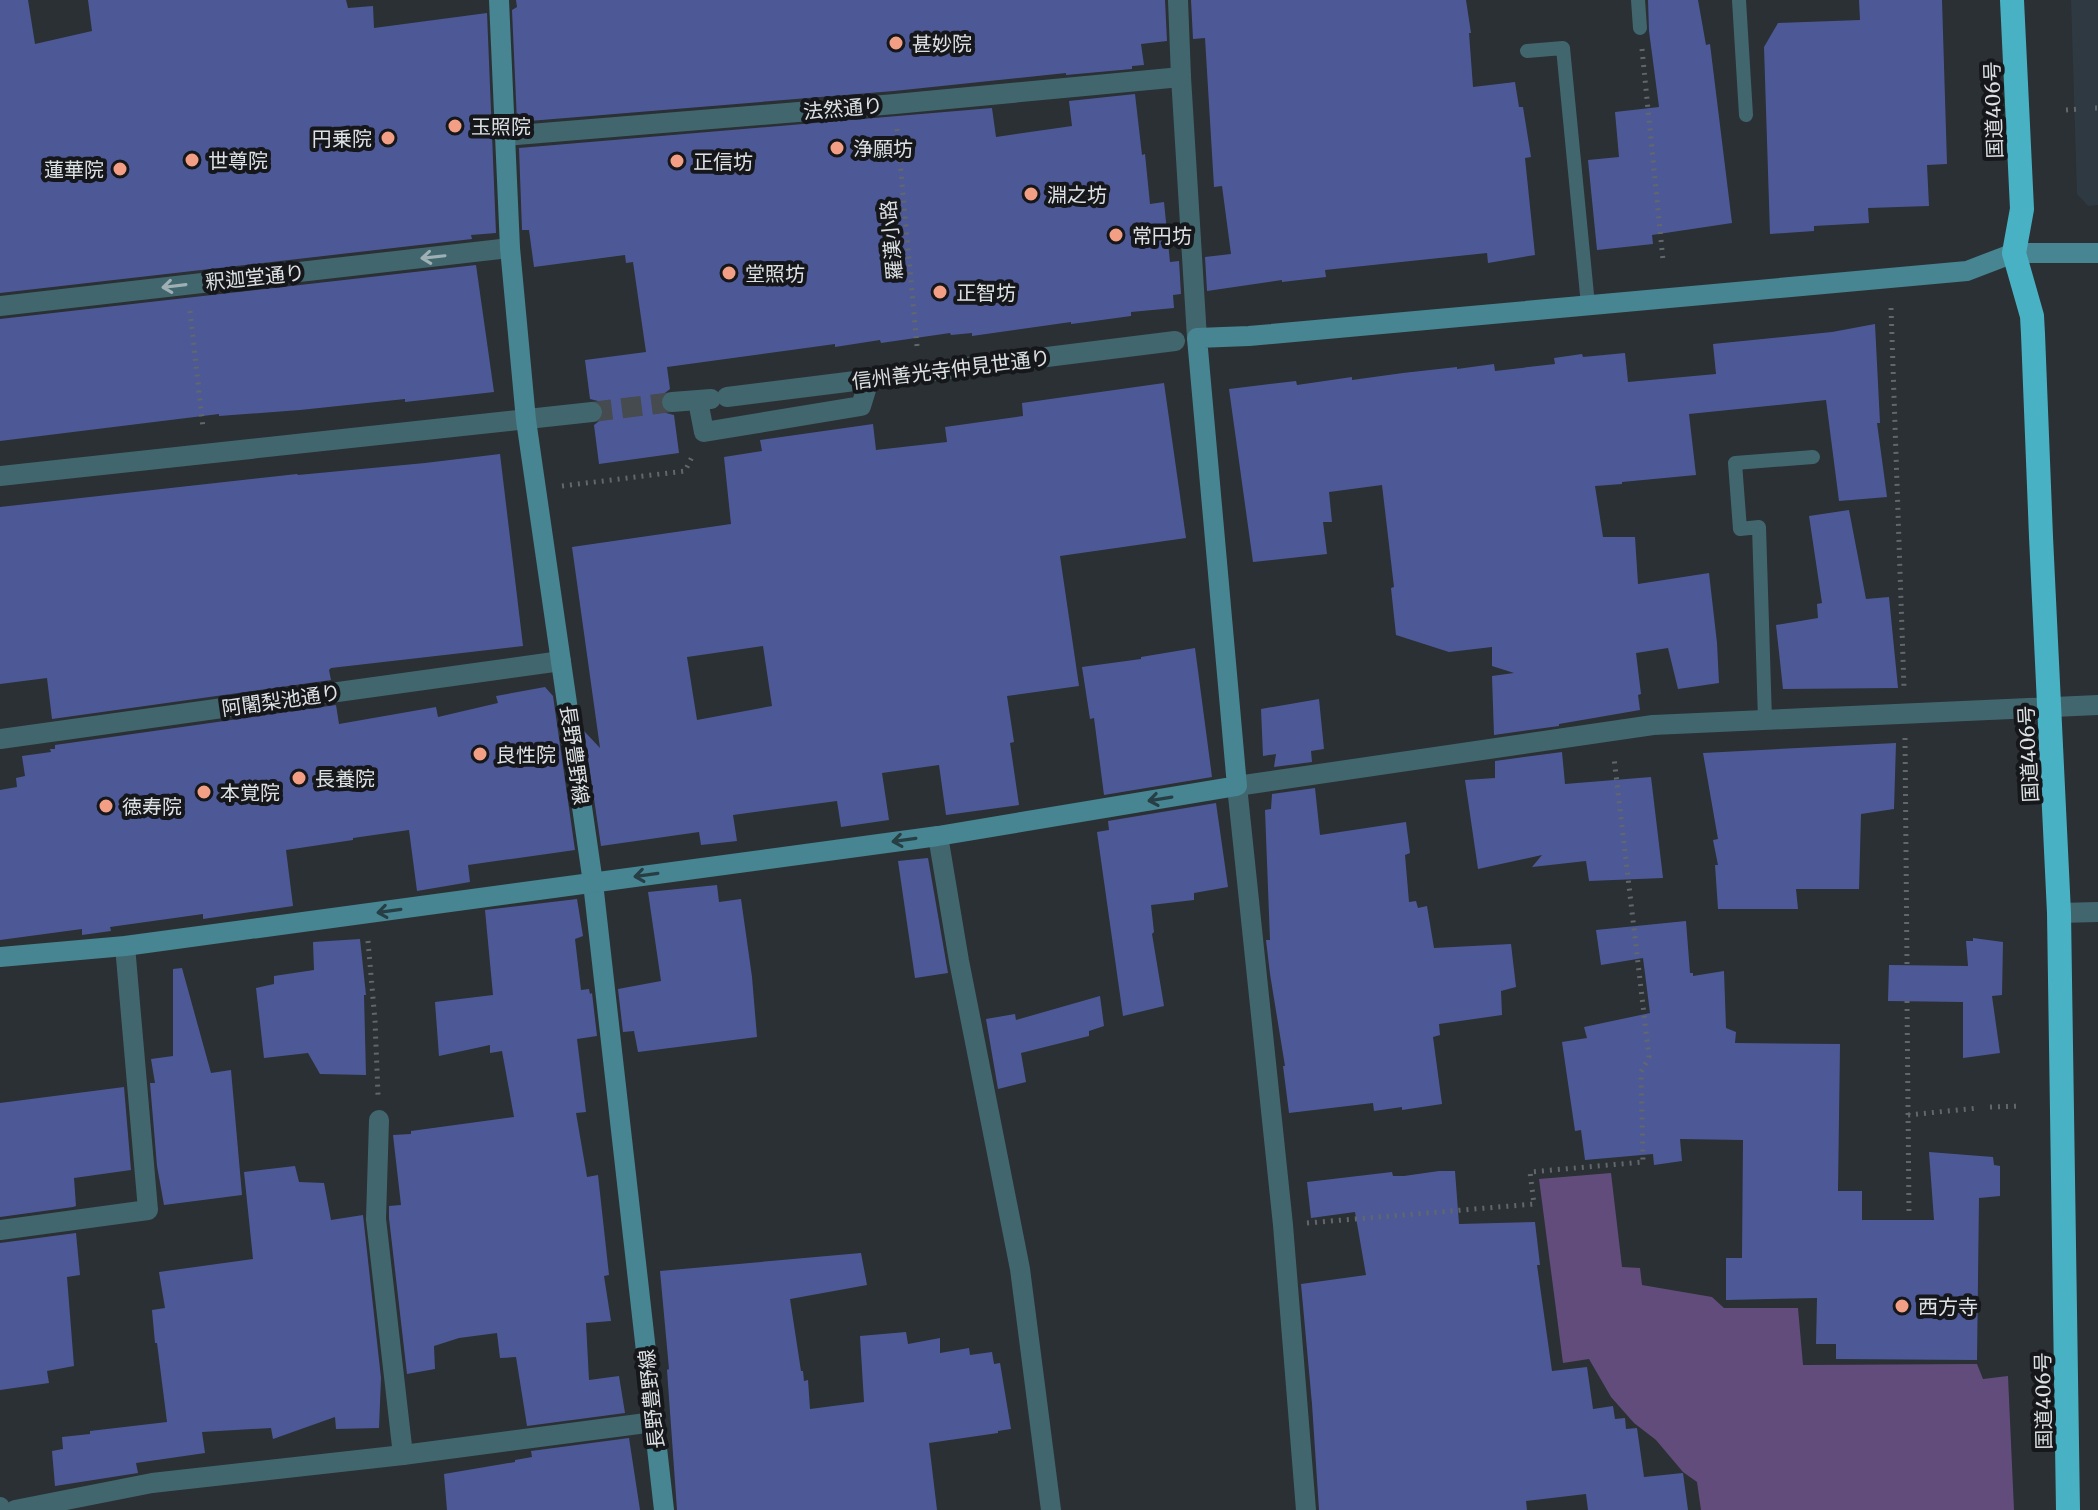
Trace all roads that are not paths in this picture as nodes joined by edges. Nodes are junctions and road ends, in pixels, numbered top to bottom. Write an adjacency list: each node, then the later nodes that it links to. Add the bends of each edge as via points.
1 (499, 0): 10 (street, 長野豊野線)
2 (1178, 0): 8 (street)
3 (1638, 0): 6 (lane)
4 (1739, 0): 9 (lane)
5 (2012, 0): 12 (highway, 国道406号, via 2022,209)
6 (1640, 28)
7 (1527, 51): 14 (lane, via 1563,48)
8 (1181, 77): 10 (street, 法然通り); 16 (street)
9 (1746, 115)
10 (505, 136): 11 (street, 長野豊野線)
11 (510, 248): 15 (street, 釈迦堂通り, one-way to 15); 22 (street, 長野豊野線)
12 (2014, 253): 13 (street); 14 (street, via 1967,271); 27 (highway, 国道406号, via 2033,325)
13 (2094, 253)
14 (1588, 305): 16 (street)
15 (0, 306)
16 (1197, 338): 30 (street)
17 (1175, 341): 18 (street, 信州善光寺仲見世通り)
18 (869, 380): 19 (street, 信州善光寺仲見世通り); 19 (street, via 861,406 704,432)
19 (713, 399): 20 (street, 信州善光寺仲見世通り)
20 (672, 402)
21 (592, 412): 22 (street)
22 (526, 420): 24 (street); 25 (street, 長野豊野線)
23 (1813, 457): 28 (lane, via 1735,463 1740,529 1759,527)
24 (0, 476)
25 (561, 661): 29 (street, 阿闍梨池通り); 32 (street, 長野豊野線)
26 (2098, 705): 27 (street)
27 (2050, 708): 28 (street); 34 (highway, 国道406号)
28 (1765, 720): 30 (street, via 1653,725)
29 (0, 739)
30 (1237, 786): 31 (street, one-way to 31); 44 (street, via 1283,1225)
31 (938, 836): 32 (street, one-way to 32); 43 (street, via 1020,1269)
32 (593, 883): 35 (street, one-way to 35); 39 (street, 長野豊野線)
33 (2098, 912): 34 (street)
34 (2059, 913): 45 (highway, 国道406号)
35 (125, 946): 36 (street); 38 (street, via 148,1210)
36 (0, 957)
37 (379, 1120): 40 (street, via 376,1219)
38 (0, 1230)
39 (654, 1422): 40 (street); 42 (street, 長野豊野線)
40 (403, 1455): 41 (street, via 152,1483)
41 (15, 1510)
42 (664, 1510)
43 (1051, 1510)
44 (1306, 1510)
45 (2068, 1510)

